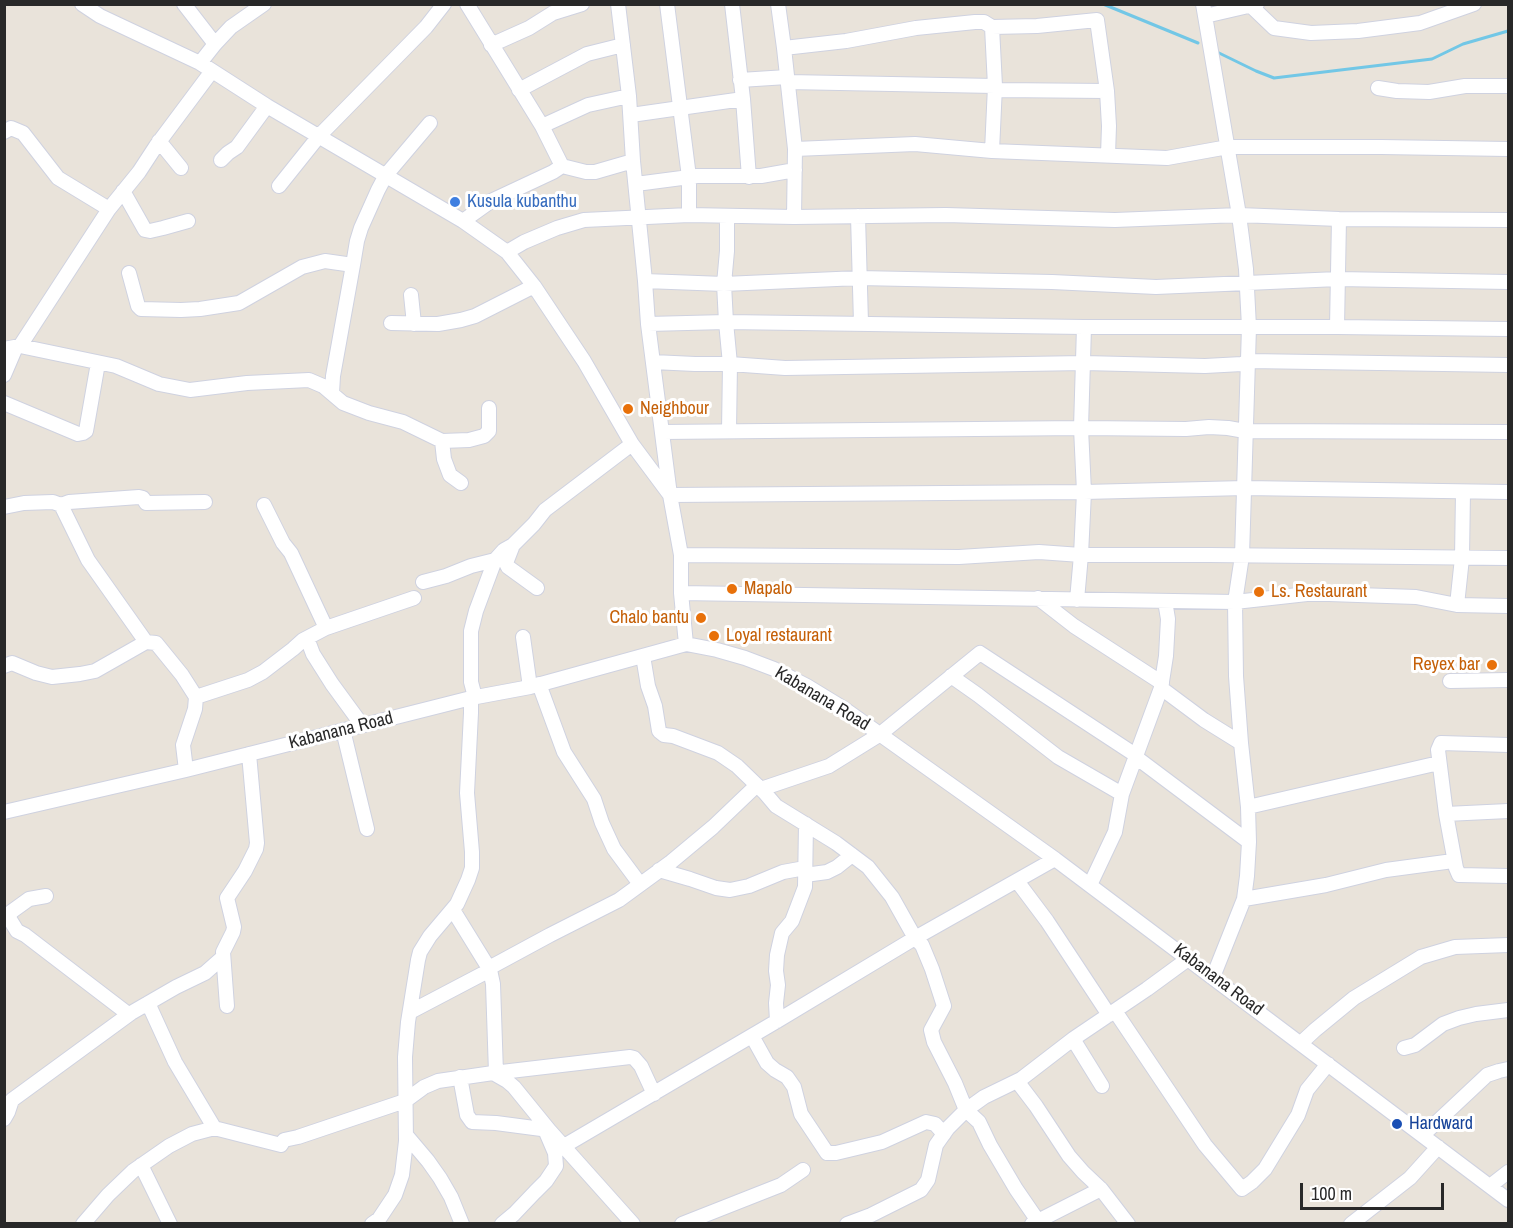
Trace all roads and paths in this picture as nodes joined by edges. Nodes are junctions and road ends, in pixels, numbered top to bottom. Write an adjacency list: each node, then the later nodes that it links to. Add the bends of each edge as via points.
1 (82, 4): 19 (street)
2 (184, 4): 15 (street)
3 (264, 4): 15 (street, via 231,27)
4 (444, 4): 35 (street)
5 (467, 4): 16 (street)
6 (582, 4): 16 (street, via 553,13)
7 (618, 4): 17 (street)
8 (667, 4): 30 (street)
9 (732, 4): 21 (street)
10 (778, 4): 18 (street)
11 (1474, 4): 12 (street, via 1420,22 1311,33 1274,28)
12 (1254, 5): 13 (street)
13 (1204, 10): 37 (street)
14 (992, 27): 18 (street, via 975,22); 22 (street); 26 (street, via 1097,20)
15 (215, 44): 19 (street)
16 (491, 45): 25 (street)
17 (623, 45): 25 (street, via 587,54); 27 (street)
18 (784, 48): 20 (street)
19 (206, 67): 29 (street); 36 (street)
20 (787, 79): 21 (street); 22 (street); 38 (street)
21 (740, 80): 28 (street)
22 (995, 86): 26 (street, via 998,90); 40 (street)
23 (1509, 86): 24 (street, via 1465,86 1429,92)
24 (1378, 88)
25 (519, 90): 33 (street)
26 (1107, 91): 41 (street)
27 (629, 96): 31 (street); 33 (street, via 588,105)
28 (743, 99): 30 (street); 49 (street)
29 (267, 106): 35 (street); 42 (street, via 237,147)
30 (680, 107): 31 (street); 48 (street)
31 (631, 115): 43 (street)
32 (430, 123): 47 (street)
33 (542, 126): 44 (street)
34 (4, 132): 53 (street, via 11,128 23,133 58,178)
35 (319, 136): 47 (street); 51 (street)
36 (159, 141): 45 (street); 52 (street)
37 (1228, 147): 39 (street); 41 (street, via 1167,158); 55 (street)
38 (795, 149): 40 (street, via 915,144); 46 (street)
39 (1509, 149)
40 (992, 151): 41 (street)
41 (1108, 155)
42 (221, 160)
43 (633, 161): 44 (street, via 595,172); 50 (street)
44 (562, 166): 63 (street, via 491,201)
45 (181, 168)
46 (795, 170): 49 (street); 59 (street)
47 (386, 175): 63 (street); 65 (street, via 361,228)
48 (689, 177): 49 (street); 50 (street); 54 (street)
49 (749, 177)
50 (636, 184): 58 (street)
51 (279, 186)
52 (123, 191): 53 (street); 62 (street, via 145,230)
53 (109, 209): 84 (street)
54 (689, 215): 56 (street); 58 (street)
55 (1239, 215): 57 (street, via 1115,220); 60 (street); 71 (street)
56 (727, 216): 59 (street); 72 (street)
57 (858, 216): 59 (street); 67 (street)
58 (639, 217): 64 (street, via 584,220); 69 (street)
59 (794, 217)
60 (1339, 219): 61 (street); 68 (street)
61 (1509, 220)
62 (188, 221)
63 (463, 221): 64 (street)
64 (507, 252): 73 (street)
65 (353, 265): 66 (street, via 325,261 302,267 239,303 181,310 141,309); 92 (street)
66 (129, 273)
67 (860, 278): 71 (street, via 1156,287); 72 (street); 77 (street)
68 (1338, 279): 70 (street); 71 (street); 82 (street)
69 (645, 281): 72 (street); 79 (street)
70 (1509, 282)
71 (1247, 283): 81 (street)
72 (724, 284): 75 (street)
73 (534, 286): 78 (street, via 475,316 438,324); 101 (street)
74 (411, 296): 78 (street)
75 (726, 322): 77 (street); 79 (street); 89 (street)
76 (391, 323): 78 (street)
77 (861, 323): 80 (street)
78 (414, 324)
79 (648, 324): 85 (street)
80 (1084, 327): 81 (street); 88 (street)
81 (1249, 327): 82 (street); 86 (street)
82 (1337, 327): 83 (street)
83 (1509, 329)
84 (14, 347): 87 (street); 91 (street)
85 (653, 362): 89 (street); 98 (street)
86 (1249, 362): 88 (street, via 1204,366); 90 (street); 97 (street)
87 (98, 363): 92 (street, via 190,390 309,380); 93 (street, via 83,433)
88 (1084, 363): 89 (street, via 785,368); 95 (street)
89 (730, 364): 96 (street)
90 (1509, 366)
91 (4, 375)
92 (332, 393): 100 (street, via 343,403 403,422)
93 (4, 403)
94 (489, 408): 100 (street, via 489,431 484,436)
95 (1081, 428): 96 (street); 97 (street, via 1209,427); 104 (street)
96 (729, 431): 98 (street)
97 (1245, 431): 99 (street); 103 (street)
98 (662, 432): 107 (street)
99 (1509, 432)
100 (442, 441): 102 (street, via 450,475)
101 (632, 444): 107 (street); 112 (street, via 545,510)
102 (460, 483)
103 (1245, 488): 104 (street); 105 (street); 115 (street)
104 (1084, 492): 107 (street); 114 (street)
105 (1463, 492): 106 (street); 116 (street)
106 (1509, 492)
107 (670, 495): 113 (street)
108 (205, 502): 109 (street, via 146,503 139,497)
109 (61, 505): 111 (street, via 24,503); 132 (street, via 88,560)
110 (264, 505): 129 (street)
111 (4, 507)
112 (513, 545): 118 (street); 120 (street, via 508,567)
113 (681, 555): 114 (street); 121 (street)
114 (1082, 555): 115 (street); 124 (street)
115 (1242, 556): 116 (street); 126 (street)
116 (1462, 558): 117 (street); 127 (street)
117 (1509, 558)
118 (495, 560): 119 (street); 142 (street, via 471,631)
119 (423, 582)
120 (537, 588)
121 (681, 593): 123 (street); 133 (street)
122 (414, 598): 129 (street)
123 (1038, 598): 124 (street); 140 (street)
124 (1077, 600): 125 (street)
125 (1165, 601): 126 (street); 140 (street, via 1168,619)
126 (1235, 602): 127 (street, via 1329,594 1416,597); 146 (street)
127 (1456, 606): 128 (street)
128 (1509, 606)
129 (326, 628): 131 (street)
130 (523, 637): 139 (street)
131 (307, 639): 141 (street, via 248,680); 143 (street, via 313,654)
132 (146, 642): 135 (street, via 95,671 80,674 52,677 12,663); 141 (street, via 161,648)
133 (686, 644): 134 (street, Kabanana Road); 145 (street, Kabanana Road, via 774,669 825,696)
134 (643, 656): 139 (street, Kabanana Road); 152 (street, via 659,731 718,753)
135 (4, 666)
136 (951, 676): 145 (street); 149 (street, via 980,653); 153 (street, via 1058,756)
137 (1509, 680): 138 (street)
138 (1450, 681)
139 (535, 686): 142 (street, Kabanana Road); 168 (street, via 564,752 594,799 614,849)
140 (1162, 686): 146 (street); 149 (street)
141 (196, 697): 151 (street, via 183,745)
142 (473, 698): 143 (street, Kabanana Road); 172 (street, via 467,793 472,859 468,880)
143 (362, 725): 144 (street, Kabanana Road)
144 (343, 730): 148 (street, Kabanana Road); 159 (street)
145 (879, 735): 152 (street, via 830,766); 162 (street, Kabanana Road)
146 (1241, 743): 154 (street)
147 (1509, 745): 150 (street, via 1441,743)
148 (249, 754): 151 (street, Kabanana Road); 176 (street, via 257,843 227,898 234,927)
149 (1137, 757): 153 (street); 160 (street)
150 (1439, 763): 154 (street); 157 (street)
151 (186, 770): 156 (street, Kabanana Road)
152 (759, 787): 158 (street, via 776,806); 164 (street)
153 (1122, 794): 169 (street, via 1115,832)
154 (1248, 807): 160 (street)
155 (1509, 811): 157 (street)
156 (4, 812)
157 (1446, 814): 163 (street)
158 (806, 824): 161 (street); 165 (street)
159 (367, 829)
160 (1249, 842): 171 (street)
161 (852, 855): 165 (street, via 827,872); 174 (street, via 868,867 892,897)
162 (1055, 859): 167 (street); 169 (street, Kabanana Road)
163 (1453, 861): 166 (street, via 1459,874); 171 (street, via 1386,870)
164 (659, 870): 165 (street, via 730,890 783,872); 168 (street)
165 (805, 872): 186 (street, via 799,906 779,941)
166 (1509, 876)
167 (1017, 881): 174 (street); 185 (street)
168 (640, 884): 178 (street, via 620,900)
169 (1090, 885): 177 (street, Kabanana Road)
170 (46, 896): 173 (street, via 29,899 11,912)
171 (1244, 899): 179 (street)
172 (453, 910): 178 (street); 183 (street, via 420,952)
173 (11, 934): 184 (street, via 26,935)
174 (915, 938): 186 (street); 199 (street, via 922,945 944,1006 931,1030 932,1036)
175 (1509, 945): 189 (street, via 1455,947 1421,957 1354,998)
176 (222, 958): 180 (street, via 205,973); 181 (street)
177 (1188, 958): 179 (street, Kabanana Road); 185 (street)
178 (490, 969): 183 (street); 193 (street)
179 (1213, 977): 189 (street, Kabanana Road)
180 (148, 1003): 184 (street); 201 (street, via 175,1062)
181 (227, 1006)
182 (1509, 1010): 190 (street, via 1459,1018 1443,1024 1415,1046)
183 (410, 1012): 198 (street)
184 (131, 1013): 200 (street, via 12,1100)
185 (1112, 1013): 188 (street); 191 (street, via 1205,1145 1242,1189 1265,1169 1298,1114 1307,1090)
186 (777, 1022): 187 (street)
187 (752, 1036): 197 (street); 203 (street, via 767,1064 787,1077 794,1087 801,1114 827,1153 882,1142 926,1122 935,1124)
188 (1073, 1039): 195 (street); 196 (street)
189 (1301, 1043): 191 (street, Kabanana Road)
190 (1404, 1048)
191 (1328, 1064): 205 (street, Kabanana Road)
192 (1509, 1069): 205 (street, via 1487,1075)
193 (495, 1073): 194 (street); 197 (street, via 630,1057 638,1061); 202 (street, via 514,1087)
194 (460, 1077): 198 (street, via 431,1083); 202 (street, via 466,1115 472,1122)
195 (1017, 1081): 199 (street); 212 (street, via 1070,1156)
196 (1102, 1086)
197 (654, 1094): 206 (street)
198 (405, 1101): 201 (street, via 281,1144); 204 (street)
199 (966, 1110): 203 (street); 215 (street, via 979,1122)
200 (4, 1119)
201 (215, 1129): 208 (street, via 183,1138)
202 (547, 1130): 206 (street); 220 (street, via 556,1166)
203 (944, 1134): 214 (street, via 936,1145 926,1185)
204 (406, 1135): 218 (street, via 398,1189); 219 (street, via 440,1178)
205 (1423, 1135): 207 (street, Kabanana Road)
206 (564, 1146): 221 (street)
207 (1438, 1147): 211 (street, Kabanana Road); 225 (street, via 1410,1179)
208 (141, 1165): 216 (street); 217 (street)
209 (803, 1170): 222 (street, via 781,1185)
210 (1509, 1172): 211 (street)
211 (1490, 1186): 213 (street, Kabanana Road)
212 (1101, 1189): 215 (street); 224 (street)
213 (1509, 1200)
214 (873, 1220): 223 (street)
215 (1035, 1222)
216 (82, 1224)
217 (170, 1224)
218 (372, 1224)
219 (462, 1224)
220 (502, 1224)
221 (633, 1224)
222 (682, 1224)
223 (847, 1224)
224 (1128, 1224)
225 (1351, 1224)

